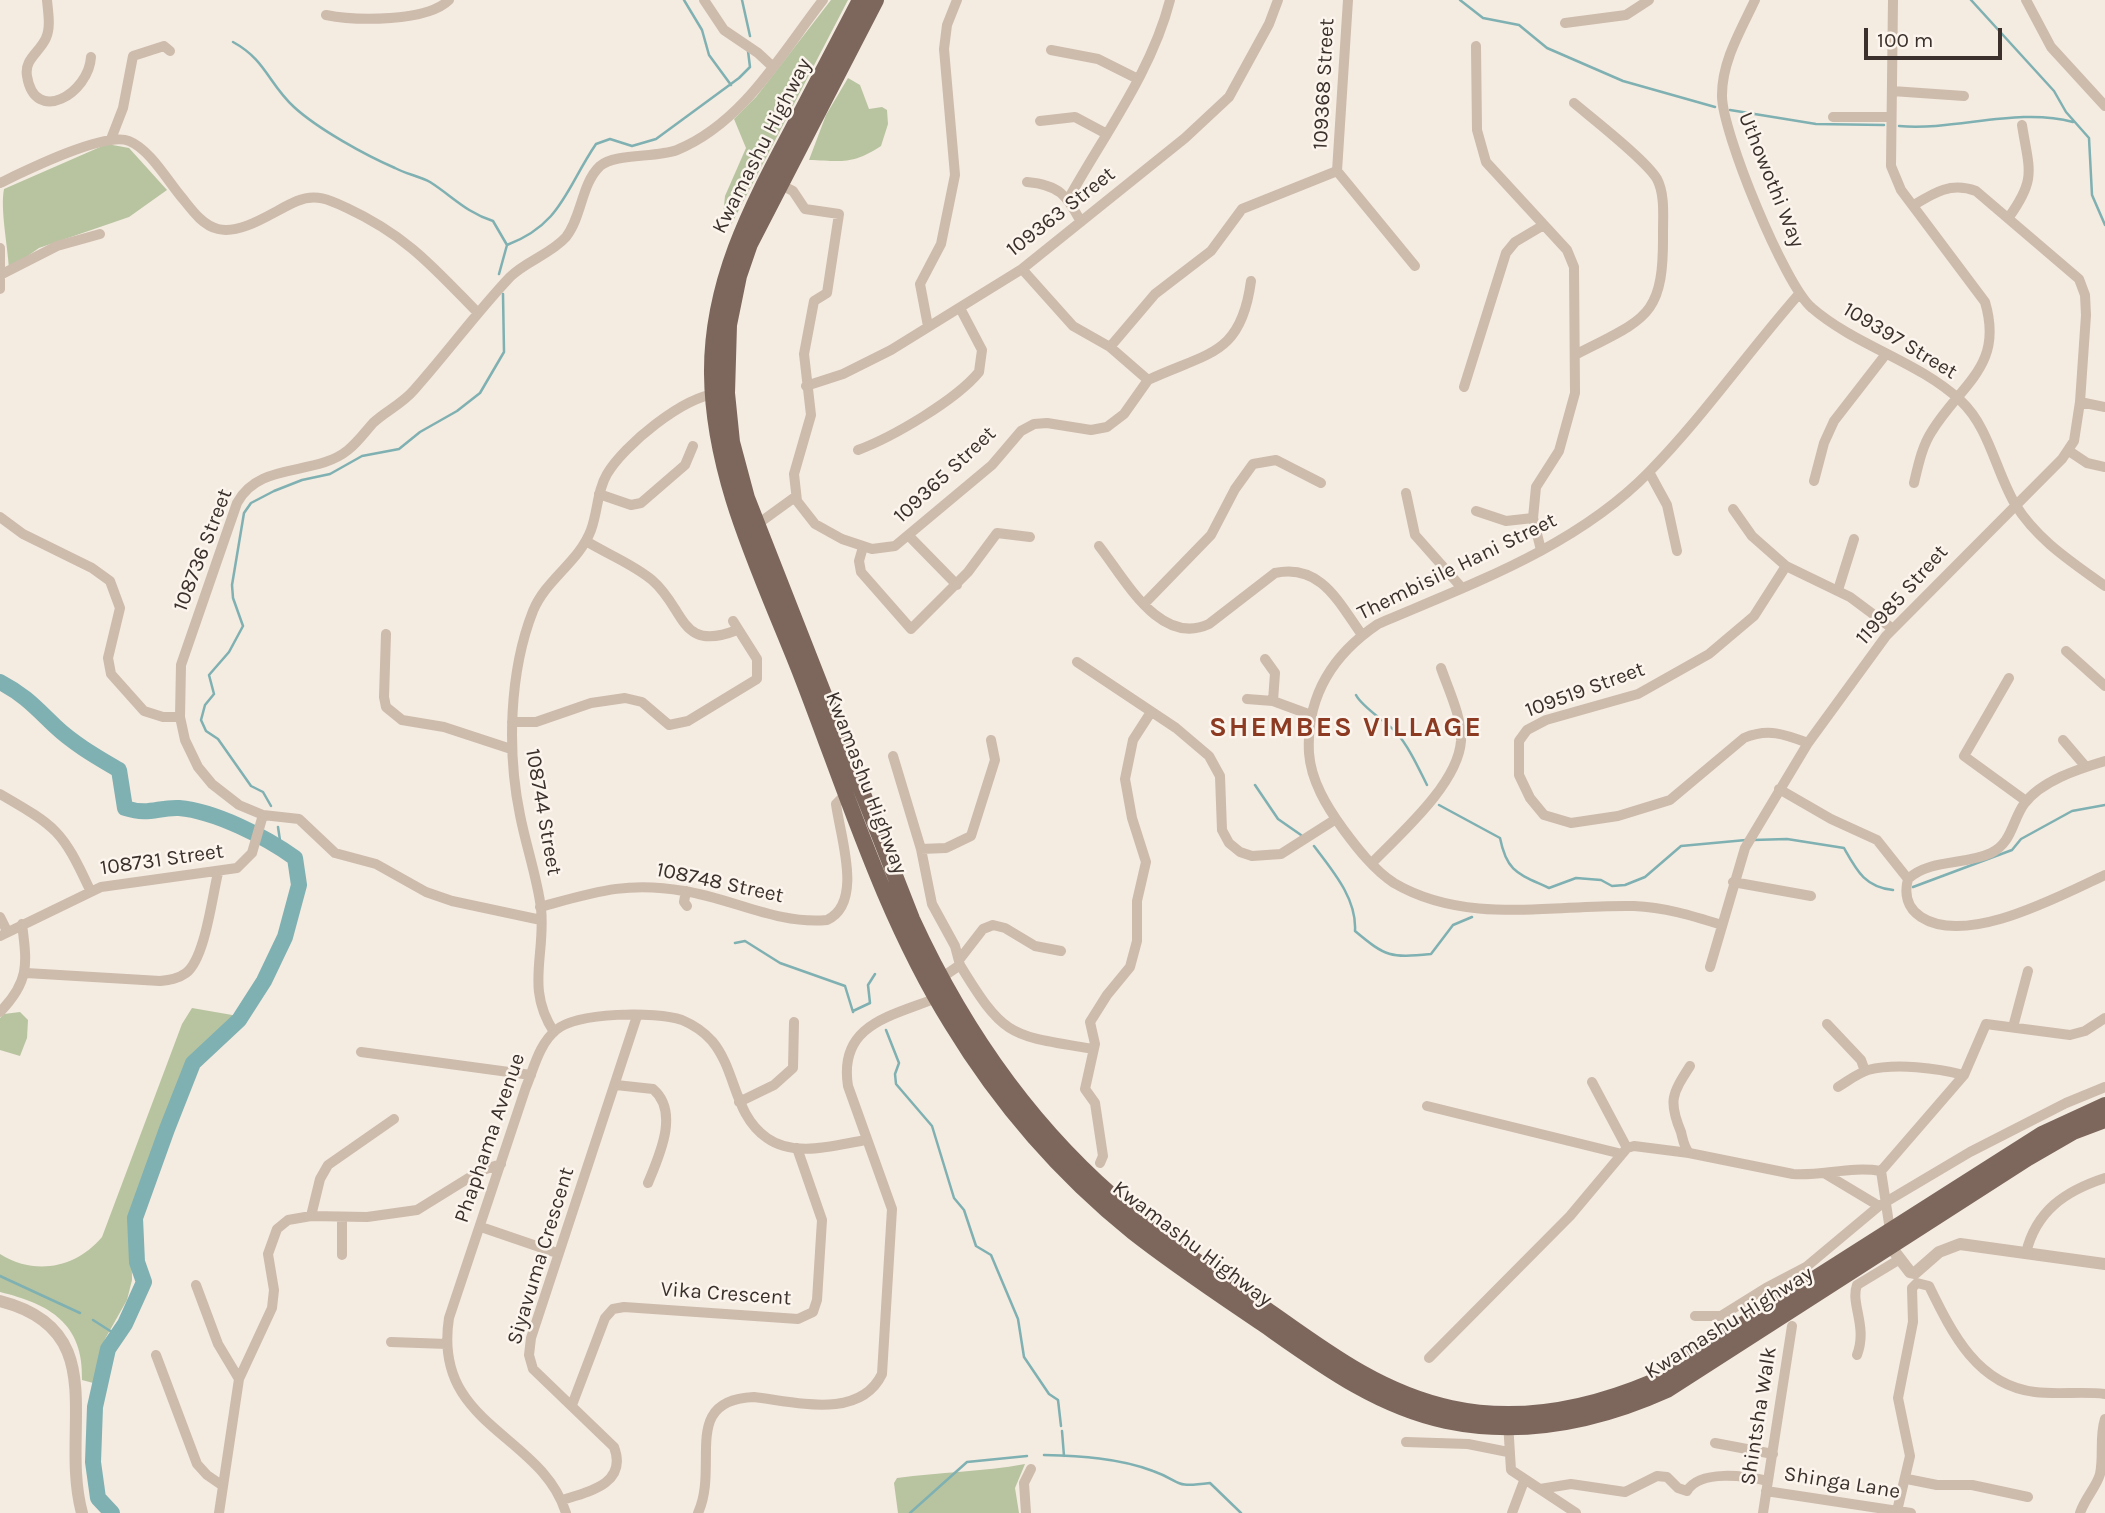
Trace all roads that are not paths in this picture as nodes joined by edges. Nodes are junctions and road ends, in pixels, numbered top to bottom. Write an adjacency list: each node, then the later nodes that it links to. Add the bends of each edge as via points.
1 (47, 0): 20 (street, via 48,34 27,66 34,95 52,102 79,88 87,78)
2 (449, 0): 15 (street, via 430,12 363,20)
3 (823, 0): 21 (street, 108736 Street)
4 (860, 0): 59 (main road, Kwamashu Highway, via 737,239 713,337)
5 (876, 0): 36 (main road, Kwamashu Highway)
6 (957, 0): 52 (street, via 947,24 944,49 955,176 941,244 920,284)
7 (1170, 0): 22 (street)
8 (1278, 0): 40 (street, 109363 Street, via 1235,88 1218,110)
9 (1348, 0): 33 (street, 109368 Street)
10 (1650, 0): 16 (street, via 1614,18)
11 (1755, 0): 49 (street, Uthowothi Way, via 1725,72 1723,110 1732,143)
12 (1893, 0): 23 (street)
13 (2026, 0): 26 (street, via 2051,47)
14 (705, 2): 21 (street, via 724,30)
15 (327, 15)
16 (1565, 23)
17 (1476, 46): 41 (street, via 1479,144 1492,171)
18 (1051, 50): 22 (street, via 1098,59)
19 (170, 51): 32 (street, via 155,47 133,56 123,108)
20 (91, 57)
21 (772, 66): 51 (street, 108736 Street, via 738,109 687,144 664,154 617,159 601,166 567,236 517,270)
22 (1138, 79): 31 (street)
23 (1892, 91): 24 (street); 28 (street)
24 (1964, 96)
25 (1574, 103): 54 (street, via 1657,179 1663,236 1661,288 1653,307 1639,321)
26 (2105, 106)
27 (1833, 117): 28 (street)
28 (1891, 117): 38 (street, via 1891,166 1901,190)
29 (1041, 121): 31 (street, via 1075,117)
30 (2022, 125): 39 (street, via 2030,182)
31 (1105, 133): 37 (street)
32 (111, 139): 35 (street); 51 (street, via 135,144 195,214 218,229 234,229 300,199 315,197 371,220 412,246)
33 (1337, 171): 44 (street); 53 (street, via 1242,209 1211,251 1155,294)
34 (1027, 182): 37 (street, via 1048,186)
35 (0, 183)
36 (779, 184): 57 (street, via 793,191 805,209 839,214 827,293 814,301 804,354); 59 (main road, Kwamashu Highway, via 739,276)
37 (1069, 198): 40 (street)
38 (1914, 205): 39 (street, via 1936,191 1956,186 1976,191); 60 (street, via 1979,294 1991,323 1989,352)
39 (2009, 217): 61 (street, via 2083,287 2086,315)
40 (1081, 222): 45 (street, 109363 Street)
41 (1542, 226): 54 (street, via 1567,250 1574,267); 58 (street, via 1506,253)
42 (100, 234): 46 (street, via 57,246)
43 (0, 248): 46 (street)
44 (1415, 266)
45 (1022, 269): 50 (street, 109363 Street); 53 (street, via 1073,326)
46 (2, 274): 48 (street)
47 (1251, 281): 56 (street, via 1247,306 1233,338)
48 (0, 289)
49 (1799, 294): 55 (street, 109397 Street, via 1836,326); 67 (street, Thembisile Hani Street)
50 (960, 308): 52 (street, 109363 Street); 64 (street, via 982,350 979,372 890,436)
51 (478, 313): 107 (street, 108736 Street, via 413,391 346,451 327,463 250,484 243,492 183,655)
52 (928, 326): 57 (street, 109363 Street, via 865,364)
53 (1110, 347): 56 (street)
54 (1577, 354): 78 (street, via 1571,412 1559,451 1535,487)
55 (1886, 354): 60 (street, 109397 Street); 68 (street, via 1830,428)
56 (1148, 380): 80 (street, 109365 Street, via 1124,414 1107,427 1091,430 1047,423 1021,431 992,465)
57 (806, 386): 73 (street, via 811,415 794,474)
58 (1464, 387)
59 (720, 393): 72 (street, 108744 Street, via 684,404 623,453); 79 (main road, Kwamashu Highway)
60 (1959, 399): 70 (street, via 1932,431); 74 (street, 109397 Street, via 1979,427)
61 (2080, 402): 62 (street); 65 (street, via 2077,432)
62 (2105, 407)
63 (693, 446): 72 (street, via 685,465 641,503 631,505)
64 (858, 450)
65 (2069, 450): 66 (street, via 2087,463); 74 (street, 119985 Street)
66 (2105, 467)
67 (1649, 472): 86 (street, Thembisile Hani Street, via 1610,506); 87 (street, via 1671,516)
68 (1814, 481)
69 (1321, 483): 93 (street, via 1276,460 1253,464 1211,535)
70 (1914, 483)
71 (1406, 493): 91 (street, via 1415,535)
72 (599, 494): 83 (street, 108744 Street)
73 (795, 497): 79 (street); 85 (street, via 815,524)
74 (2015, 504): 90 (street, 109397 Street, via 2043,539); 94 (street, 119985 Street)
75 (1733, 509): 88 (street, via 1752,536)
76 (1476, 511): 78 (street, via 1506,521)
77 (0, 517): 107 (street, via 110,581 120,608 108,658 111,674 144,711)
78 (1533, 518): 86 (street)
79 (751, 528): 118 (main road, Kwamashu Highway); 143 (main road, Kwamashu Highway, via 912,919)
80 (909, 536): 85 (street, 109365 Street, via 887,548); 89 (street)
81 (1030, 537): 89 (street, via 997,533)
82 (1854, 539): 92 (street)
83 (586, 541): 108 (street, 108744 Street, via 533,612); 108 (street, via 653,581 693,633 711,638 735,625 757,659 757,680 680,725 669,725 642,702 625,698 591,703 536,722)
84 (1099, 546): 93 (street)
85 (863, 547): 89 (street, via 860,572 906,626 913,628)
86 (1541, 550): 91 (street, Thembisile Hani Street)
87 (1677, 551)
88 (1786, 566): 92 (street); 111 (street, 109519 Street, via 1755,616 1723,645 1638,694 1531,726 1519,741 1517,761 1522,784 1536,808 1545,816 1571,822 1659,805 1756,733 1777,732)
89 (957, 585)
90 (2105, 586)
91 (1462, 588): 96 (street, Thembisile Hani Street)
92 (1838, 590): 94 (street)
93 (1144, 604): 96 (street, via 1172,627 1197,629 1275,573 1300,571 1323,582)
94 (1893, 629): 111 (street, 119985 Street)
95 (386, 634): 112 (street, via 386,707 408,722 444,727)
96 (1362, 635): 106 (street, Thembisile Hani Street, via 1324,678)
97 (2066, 651): 102 (street)
98 (1265, 659): 104 (street, via 1275,673)
99 (1077, 662): 105 (street)
100 (1441, 668): 123 (street, via 1460,730 1455,764 1427,804)
101 (2009, 678): 119 (street, via 1964,756)
102 (2105, 686)
103 (1247, 699): 104 (street)
104 (1273, 701): 106 (street)
105 (1151, 712): 121 (street, via 1190,738 1215,764 1220,776 1222,830 1240,852 1281,854); 152 (street, via 1138,730 1125,779 1146,862 1137,901 1138,941 1130,967 1090,1022)
106 (1311, 715): 121 (street, Thembisile Hani Street, via 1311,768)
107 (180, 717): 120 (street, 108736 Street, via 185,740 206,777 239,805)
108 (512, 722): 112 (street, 108744 Street)
109 (991, 740): 122 (street, via 995,760 971,836 946,848)
110 (2063, 740): 115 (street)
111 (1808, 743): 116 (street, 119985 Street)
112 (510, 750): 132 (street, 108744 Street)
113 (893, 756): 122 (street)
114 (2105, 761): 115 (street)
115 (2087, 767): 119 (street, via 2059,778)
116 (1779, 789): 126 (street, via 1877,840); 127 (street, 119985 Street, via 1745,848)
117 (0, 794): 128 (street, via 56,829)
118 (841, 798): 129 (street, 108748 Street, via 848,878 845,903 832,918 785,917); 144 (main road, Kwamashu Highway, via 900,927)
119 (2026, 801): 126 (street, via 2002,846 1920,871)
120 (263, 815): 124 (street, 108731 Street, via 256,844 243,864); 134 (street, 108736 Street, via 299,819 330,850 376,864 437,897)
121 (1336, 819): 123 (street, Thembisile Hani Street)
122 (921, 849): 139 (street, via 932,904)
123 (1372, 863): 136 (street, Thembisile Hani Street, via 1392,882 1464,906 1497,910 1635,906)
124 (218, 873): 128 (street, 108731 Street); 142 (street, via 199,951 192,968 181,976 160,981)
125 (2105, 875): 126 (street, via 2004,918 1948,926 1915,913 1908,902)
126 (1908, 879)
127 (1733, 881): 130 (street); 136 (street, 119985 Street)
128 (90, 890): 135 (street, 108731 Street)
129 (686, 891): 131 (street); 132 (street, 108748 Street, via 626,886)
130 (1811, 896)
131 (687, 905)
132 (541, 908): 134 (street, 108744 Street)
133 (0, 917): 137 (street)
134 (541, 920): 151 (street, 108744 Street, via 537,993)
135 (22, 924): 137 (street, 108731 Street); 142 (street)
136 (1722, 925): 140 (street, 119985 Street)
137 (4, 934)
138 (1061, 951): 139 (street, via 1035,946 993,925 983,929)
139 (959, 963): 143 (street); 152 (street, via 993,1015 1010,1031)
140 (1710, 967)
141 (2028, 971): 150 (street)
142 (26, 973): 145 (street)
143 (941, 978): 144 (main road, Kwamashu Highway)
144 (943, 995): 168 (street, via 869,1026 848,1054 848,1086); 202 (main road, Kwamashu Highway, via 968,1050 1009,1105 1080,1183 1160,1252 1322,1357 1373,1396 1415,1413 1477,1426)
145 (0, 1012)
146 (637, 1016): 151 (street, via 588,1018); 159 (street, Siyavuma Crescent); 162 (street, via 680,1019 704,1032 725,1064)
147 (2105, 1018): 150 (street, via 2070,1035)
148 (794, 1022): 162 (street, via 793,1068 774,1085)
149 (1827, 1024): 155 (street, via 1861,1060)
150 (2012, 1027): 157 (street, via 1986,1024)
151 (554, 1032): 156 (street, Phaphama Avenue)
152 (1093, 1049): 173 (street, via 1085,1089 1095,1103)
153 (361, 1052): 156 (street)
154 (1690, 1066): 172 (street, via 1672,1103 1672,1114)
155 (1865, 1071): 157 (street, via 1925,1069); 160 (street)
156 (531, 1075): 174 (street, Phaphama Avenue)
157 (1964, 1075): 175 (street)
158 (1592, 1082): 171 (street)
159 (616, 1085): 178 (street, via 653,1089 666,1110 663,1138); 184 (street, Siyavuma Crescent)
160 (1839, 1087)
161 (2105, 1087): 167 (street)
162 (739, 1102): 170 (street, via 753,1126 769,1139)
163 (2105, 1105): 169 (main road, Kwamashu Highway)
164 (1427, 1106): 171 (street)
165 (394, 1119): 180 (street, via 328,1166)
166 (2105, 1120): 183 (main road, Kwamashu Highway, via 2053,1143)
167 (2014, 1129): 169 (street); 179 (street)
168 (866, 1140): 170 (street); 220 (street, via 893,1219 882,1374 869,1393 850,1403 754,1397 721,1405 708,1428 708,1475)
169 (2026, 1144): 183 (main road, Kwamashu Highway)
170 (797, 1148): 200 (street, Vika Crescent, via 822,1220 813,1312 798,1319 613,1309 605,1318)
171 (1625, 1151): 172 (street, via 1634,1146); 197 (street, via 1570,1216)
172 (1689, 1153): 176 (street, via 1769,1171)
173 (1100, 1163)
174 (501, 1164): 181 (street, via 480,1171 416,1210 392,1216); 182 (street, Phaphama Avenue)
175 (1881, 1171): 176 (street, via 1855,1167); 179 (street)
176 (1824, 1173): 179 (street)
177 (2105, 1178): 185 (street, via 2054,1203 2035,1226)
178 (648, 1183)
179 (1882, 1205): 183 (street); 189 (street, via 1806,1267)
180 (311, 1216): 181 (street); 198 (street, via 288,1220 272,1237 268,1254 272,1308)
181 (342, 1217): 186 (street)
182 (481, 1227): 184 (street); 194 (street, Phaphama Avenue, via 449,1318)
183 (1893, 1245): 185 (street, via 1915,1273 1939,1252 1960,1244); 191 (main road, Kwamashu Highway); 196 (street, via 1857,1285 1862,1329)
184 (557, 1253): 200 (street, Siyavuma Crescent, via 531,1338 530,1363)
185 (2026, 1253): 187 (street)
186 (342, 1255)
187 (2105, 1264)
188 (197, 1285): 198 (street, via 218,1344)
189 (1766, 1288): 191 (street); 192 (street, via 1721,1316)
190 (0, 1301): 217 (street, via 38,1314 69,1351 74,1374 74,1474)
191 (1784, 1314): 202 (main road, Kwamashu Highway, via 1667,1390 1638,1403 1564,1424); 206 (street, Shintsha Walk)
192 (1695, 1315)
193 (391, 1342): 194 (street)
194 (447, 1344): 215 (street, Phaphama Avenue, via 450,1369 462,1394 541,1472)
195 (156, 1355): 211 (street, via 197,1464)
196 (1857, 1355)
197 (1429, 1358)
198 (239, 1378): 211 (street)
199 (2105, 1394): 209 (street, via 2027,1391 1988,1374 1954,1335 1929,1286 1917,1283 1912,1288 1913,1322 1898,1398 1910,1452)
200 (572, 1405): 215 (street, Siyavuma Crescent, via 614,1447 616,1458 611,1480 603,1487)
201 (2105, 1419): 207 (street, via 2099,1437)
202 (1508, 1421): 205 (street)
203 (1406, 1442): 205 (street, via 1468,1444)
204 (1715, 1443): 206 (street)
205 (1508, 1452): 210 (street, via 1509,1468)
206 (1773, 1454): 212 (street, Shintsha Walk)
207 (2103, 1459): 226 (street)
208 (1031, 1469): 221 (street, via 1024,1483)
209 (1907, 1479): 214 (street, via 1972,1485); 216 (street)
210 (1524, 1481): 213 (street); 222 (street)
211 (223, 1486): 218 (street)
212 (1767, 1486): 213 (street, Shinga Lane, via 1732,1477 1699,1479 1687,1491 1678,1489 1668,1477 1657,1476 1625,1492 1571,1484); 216 (street, Shinga Lane); 224 (street, Shintsha Walk)
213 (1541, 1489): 223 (street)
214 (2028, 1497)
215 (562, 1500): 219 (street, Phaphama Avenue)
216 (1890, 1511): 225 (street, Shinga Lane)
217 (82, 1513)
218 (219, 1513)
219 (566, 1513)
220 (698, 1513)
221 (1026, 1513)
222 (1512, 1513)
223 (1576, 1513)
224 (1763, 1513)
225 (1911, 1513)
226 (2080, 1513)

